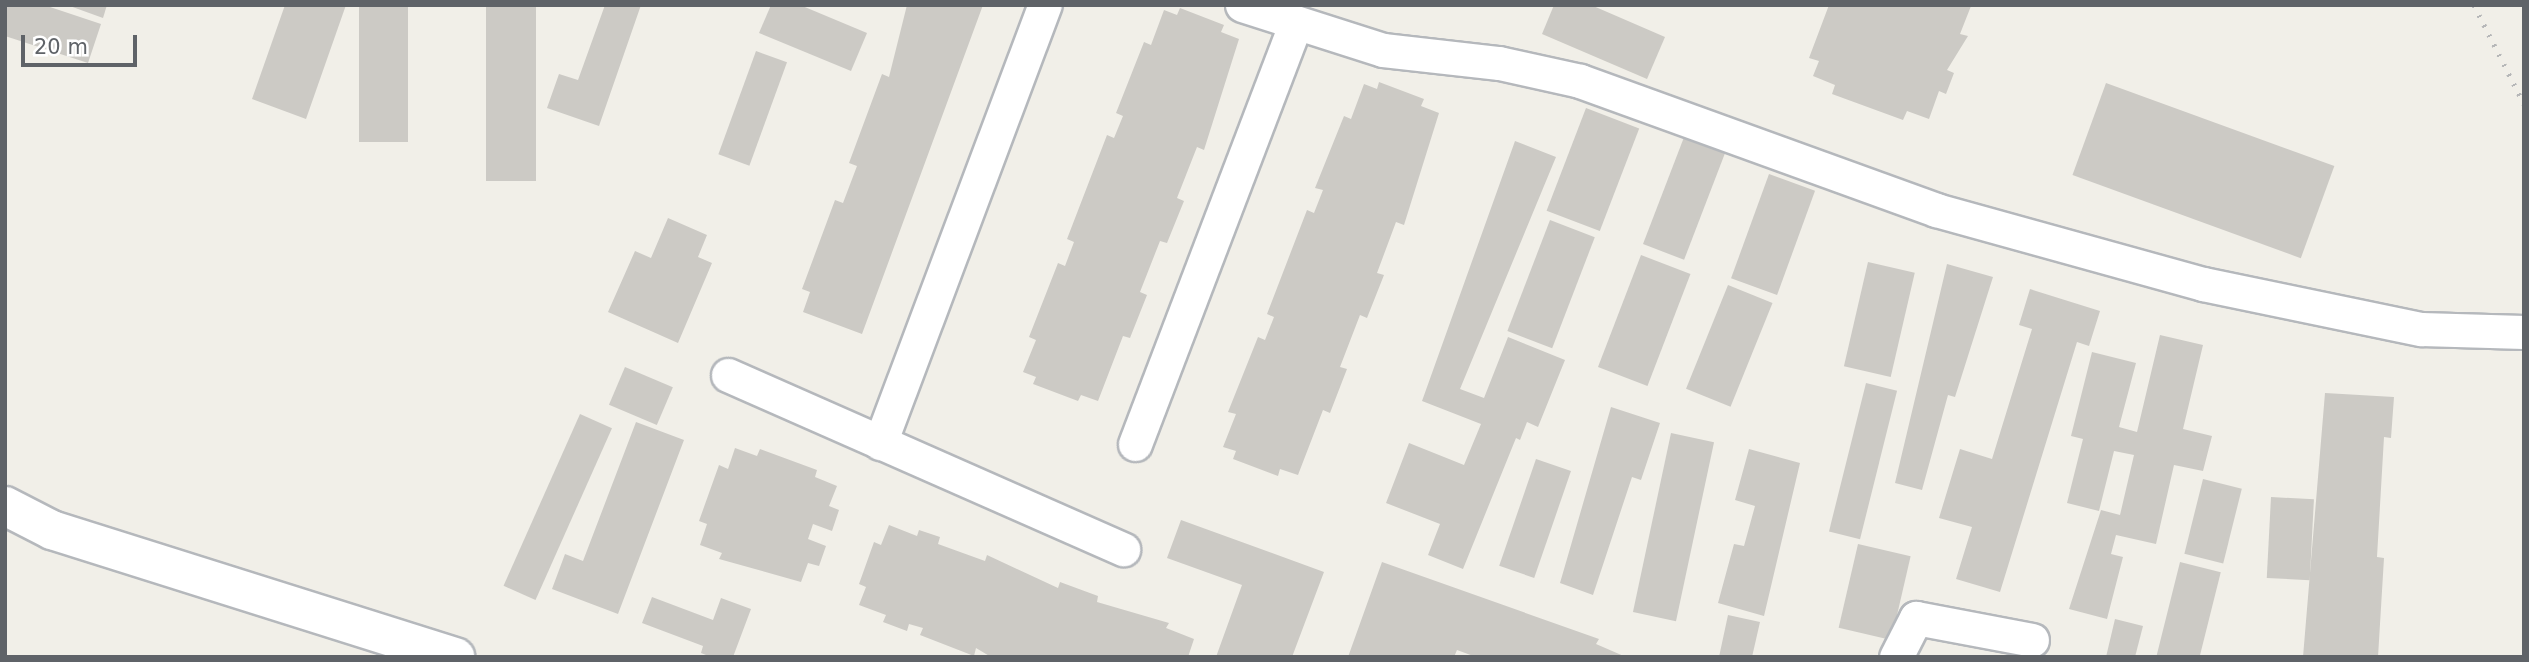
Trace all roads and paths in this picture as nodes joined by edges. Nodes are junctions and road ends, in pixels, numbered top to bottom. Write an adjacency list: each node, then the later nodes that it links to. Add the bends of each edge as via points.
1 (1045, 5): 6 (street)
2 (1242, 5): 3 (street)
3 (1296, 23): 4 (street, via 1383,50 1499,63 1580,81 1936,210 2203,284 2421,329); 7 (street)
4 (2524, 332)
5 (728, 376): 6 (street)
6 (880, 443): 9 (street)
7 (1135, 444)
8 (5, 506): 11 (street, via 52,530)
9 (1123, 549)
10 (2032, 640): 12 (street, via 1916,618)
11 (455, 657)
12 (1896, 657)

